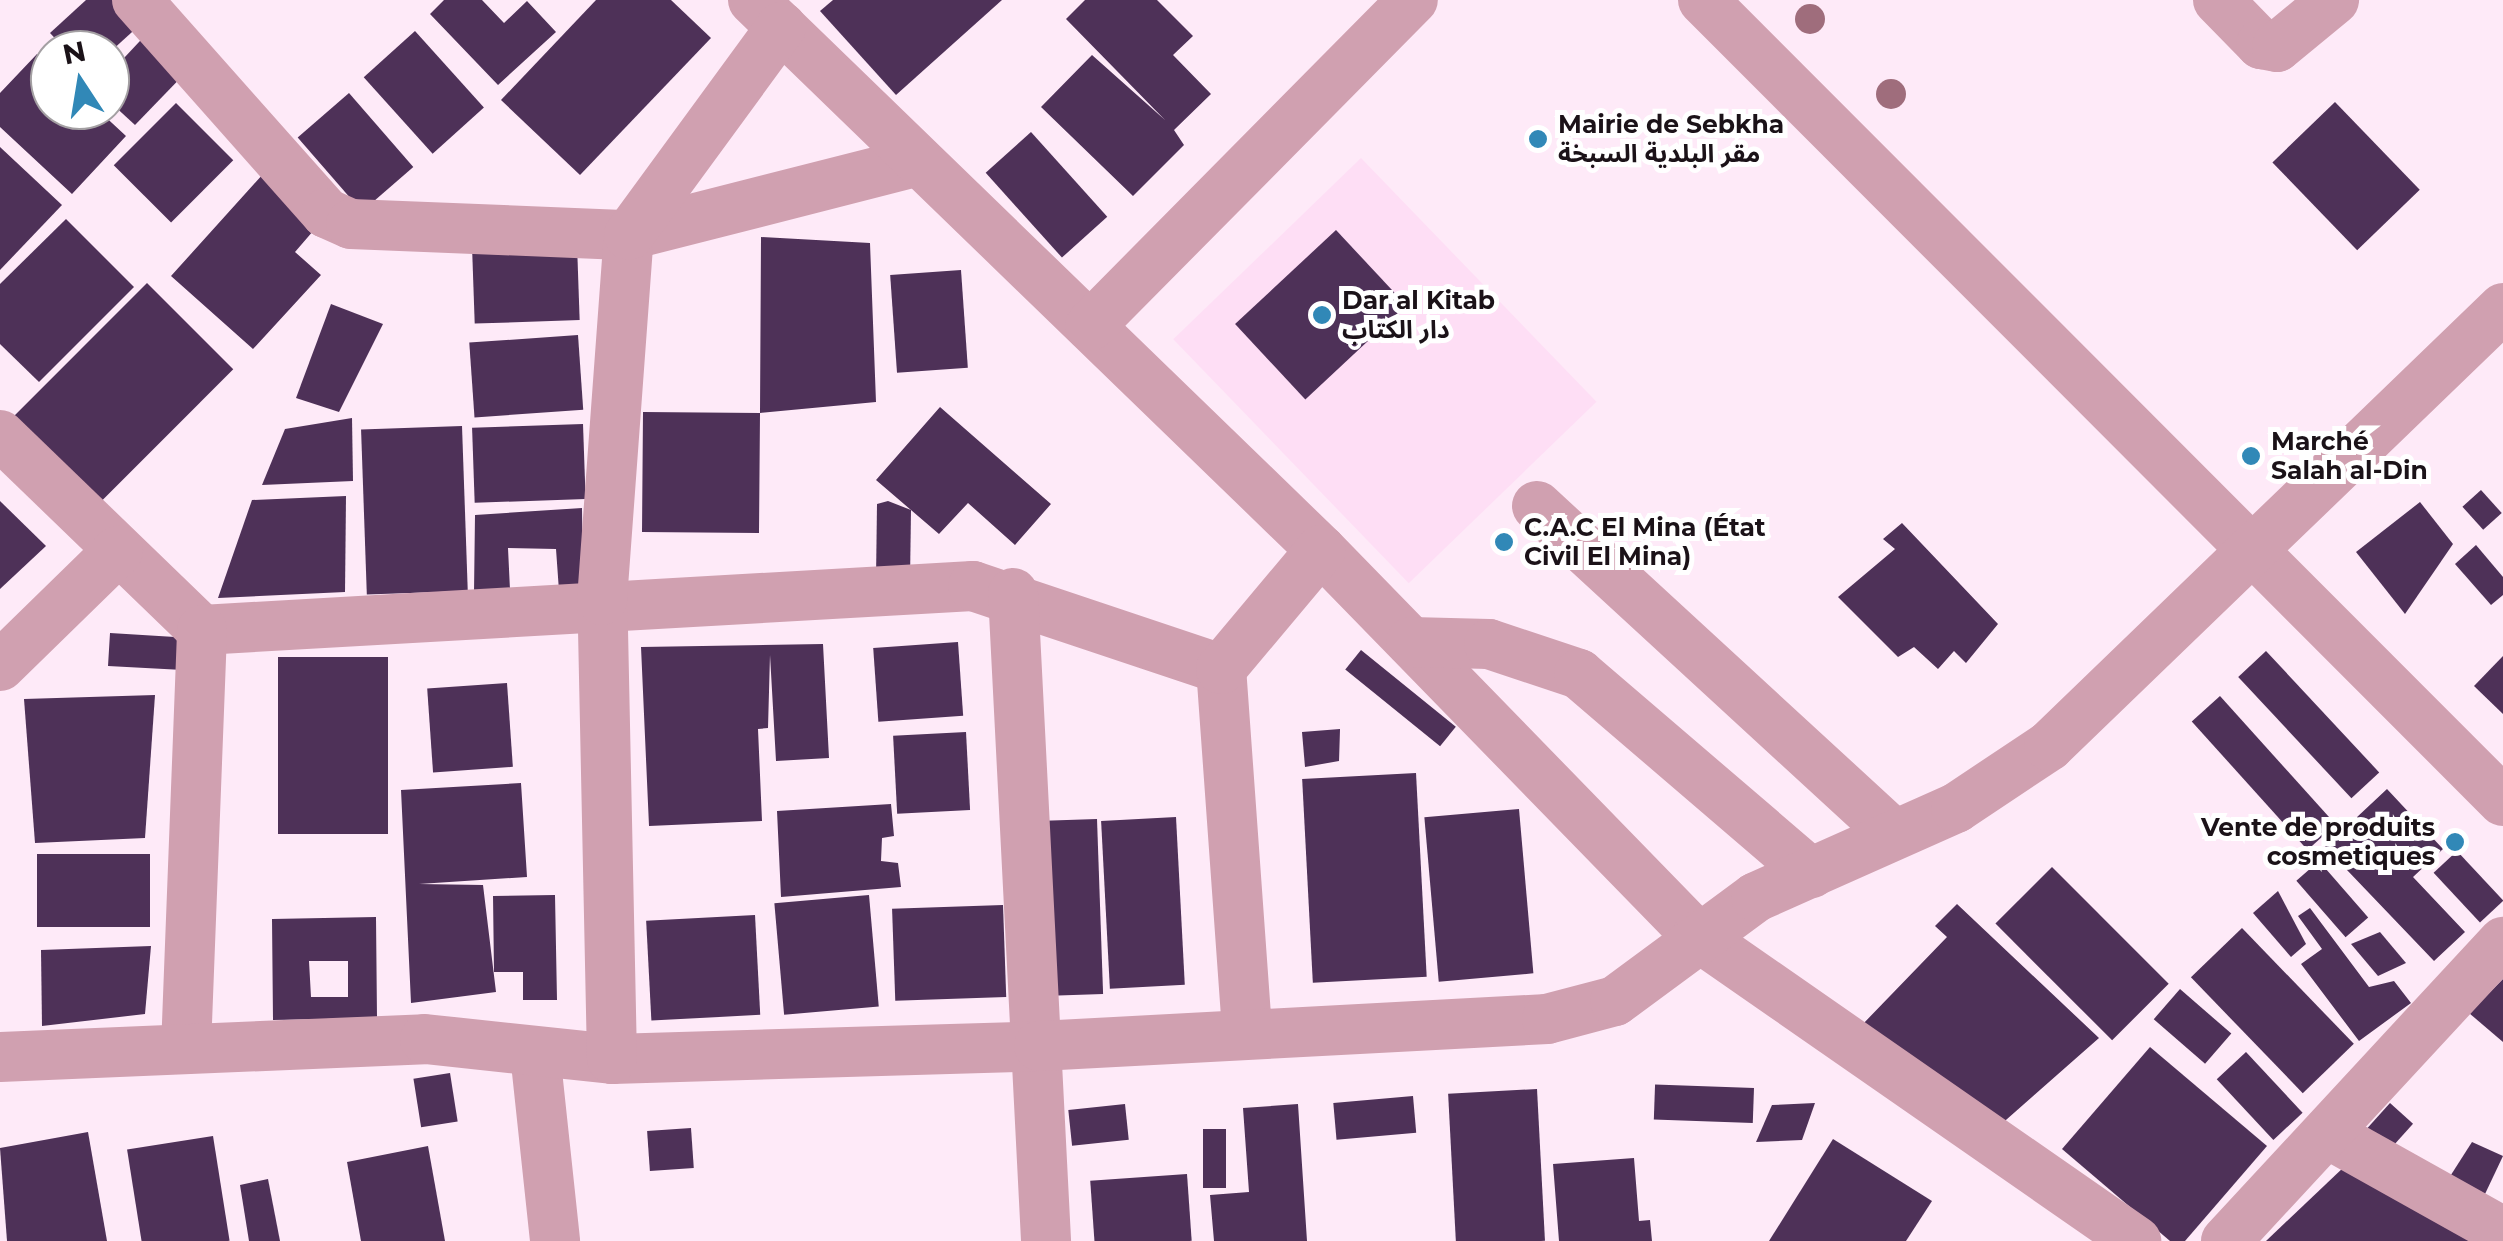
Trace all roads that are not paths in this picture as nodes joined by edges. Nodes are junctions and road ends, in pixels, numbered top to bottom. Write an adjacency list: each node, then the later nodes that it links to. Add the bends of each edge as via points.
1 (137, 0): 8 (street, via 326,213 365,226)
2 (1413, 0): 10 (street)
3 (1703, 0): 13 (street)
4 (2218, 0): 5 (street, via 2261,44 2277,48)
5 (2334, 0)
6 (767, 14): 7 (street); 8 (street)
7 (918, 161): 8 (street); 10 (street)
8 (629, 235): 17 (street)
9 (2503, 308): 13 (street)
10 (1090, 326): 14 (street)
11 (0, 435): 15 (street)
12 (1537, 506): 23 (street)
13 (2260, 549): 22 (street); 23 (street, via 2049,746 1956,808)
14 (1321, 550): 19 (street); 21 (street)
15 (118, 551): 18 (street); 20 (street)
16 (1013, 592): 17 (street, via 972,586); 21 (street); 28 (street)
17 (602, 600): 18 (street); 32 (street)
18 (202, 630): 29 (street)
19 (1411, 642): 24 (street, via 1489,644 1578,674); 25 (street)
20 (0, 666)
21 (1220, 669): 27 (street)
22 (2503, 802)
23 (1890, 831): 24 (street)
24 (1812, 873): 25 (street)
25 (1698, 936): 27 (street, via 1615,1001 1546,1019); 37 (street)
26 (2503, 942): 33 (street)
27 (1246, 1030): 28 (street)
28 (1039, 1046): 32 (street); 36 (street)
29 (186, 1049): 30 (street, via 424,1038); 31 (street)
30 (535, 1053): 32 (street); 35 (street)
31 (0, 1057)
32 (612, 1059)
33 (2328, 1134): 34 (street); 38 (street)
34 (2503, 1232)
35 (555, 1241)
36 (1046, 1241)
37 (2136, 1241)
38 (2226, 1241)

